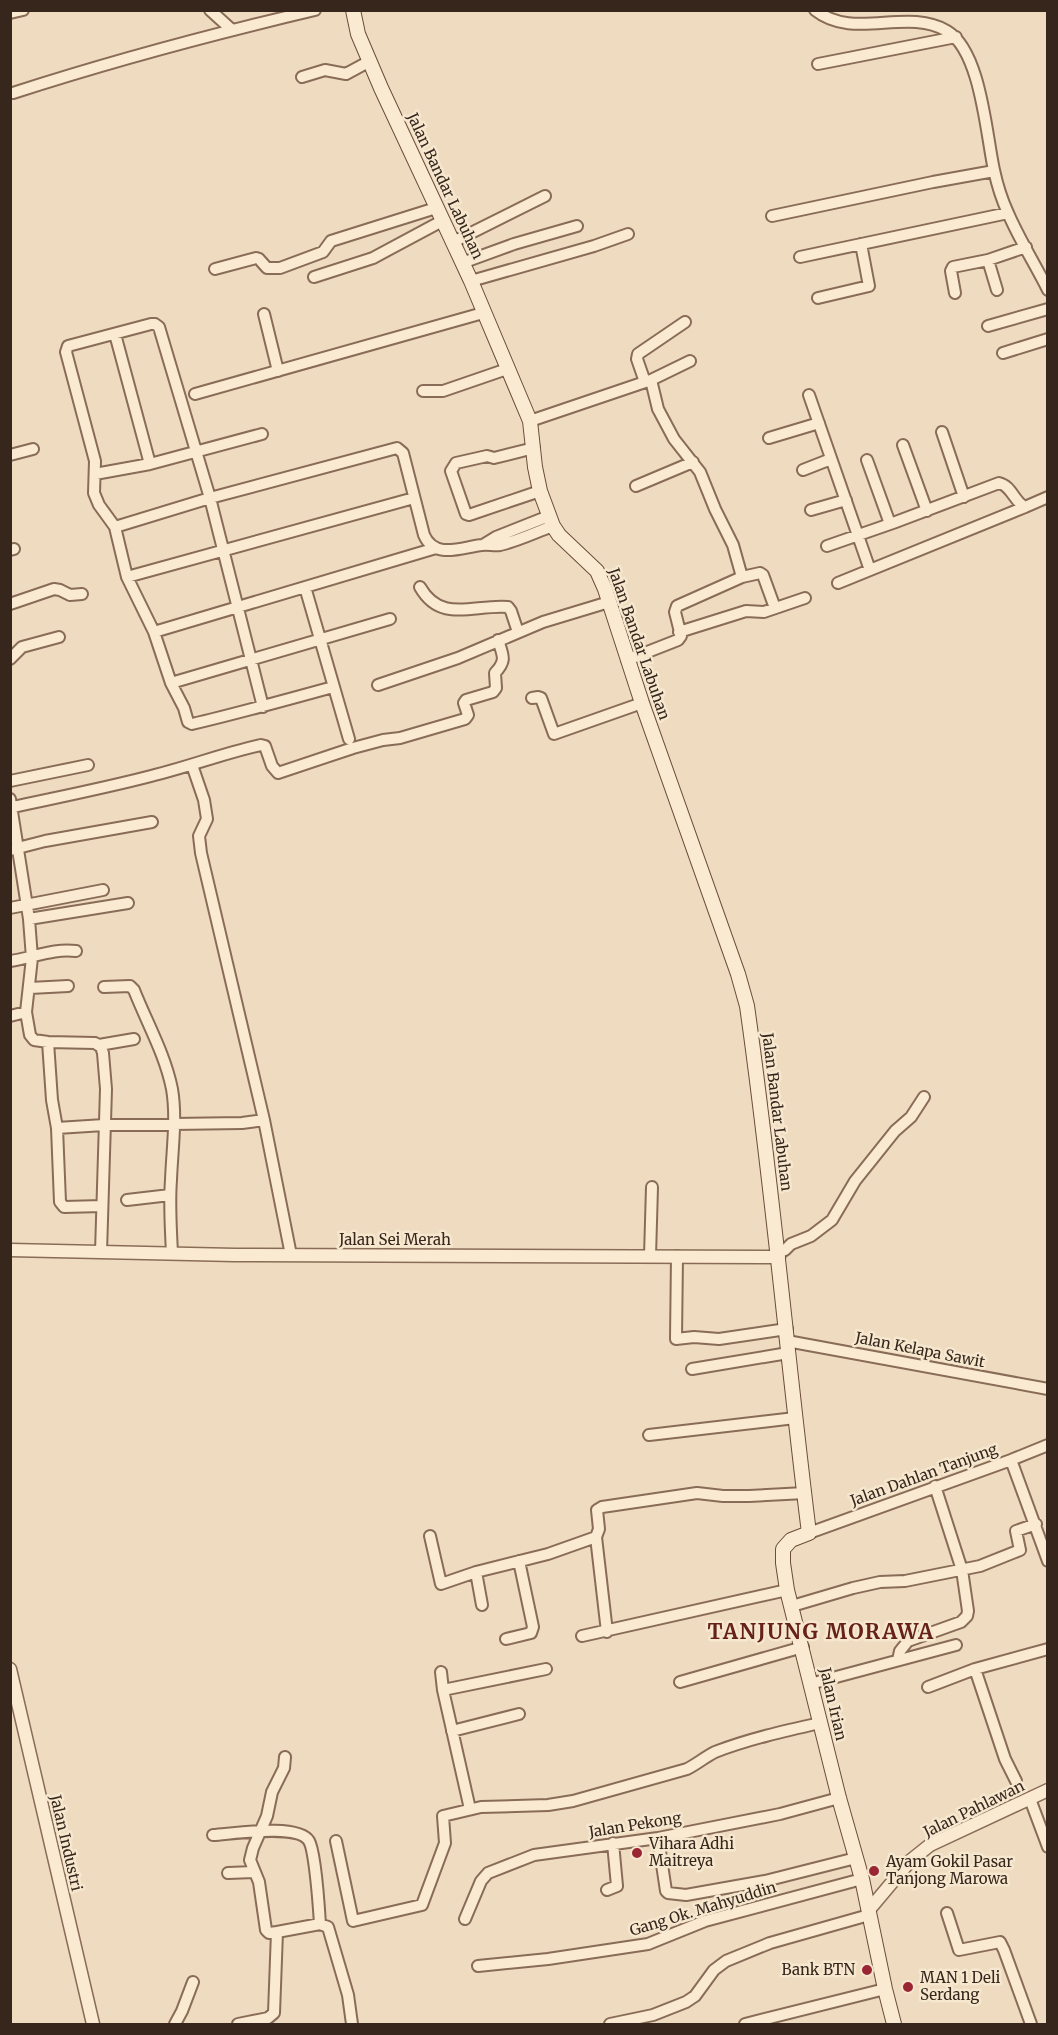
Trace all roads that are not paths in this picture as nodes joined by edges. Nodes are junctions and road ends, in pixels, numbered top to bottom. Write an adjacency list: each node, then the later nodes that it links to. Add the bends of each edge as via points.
1 (23, 10): 6 (street)
2 (210, 10): 7 (street)
3 (315, 10): 7 (street)
4 (353, 10): 9 (main road, Jalan Bandar Labuhan)
5 (815, 10): 8 (street, via 846,24 915,21 947,31)
6 (10, 13)
7 (232, 30): 12 (street)
8 (956, 38): 10 (street); 13 (street, via 968,55 984,110)
9 (370, 61): 11 (street, via 346,74 325,70); 16 (main road, Jalan Bandar Labuhan)
10 (818, 64)
11 (302, 77)
12 (13, 93)
13 (994, 171): 15 (street); 17 (street)
14 (545, 196): 20 (street)
15 (1008, 213): 21 (street); 22 (street)
16 (439, 214): 20 (main road, Jalan Bandar Labuhan); 26 (street, via 331,241 323,252 280,268 267,268 256,258); 27 (street, via 373,258)
17 (772, 216)
18 (577, 226): 25 (street)
19 (627, 234): 28 (street)
20 (453, 242): 25 (main road, Jalan Bandar Labuhan)
21 (861, 244): 23 (street); 32 (street, via 869,286)
22 (1026, 247): 24 (street); 30 (street)
23 (800, 257)
24 (988, 260): 29 (street); 31 (street, via 953,267)
25 (462, 263): 28 (main road, Jalan Bandar Labuhan)
26 (215, 269)
27 (314, 277)
28 (471, 281): 34 (main road, Jalan Bandar Labuhan)
29 (997, 290)
30 (1047, 290)
31 (955, 293)
32 (818, 298)
33 (1047, 309): 37 (street)
34 (483, 313): 42 (main road, Jalan Bandar Labuhan); 43 (street)
35 (264, 314): 43 (street)
36 (685, 322): 44 (street, via 638,354)
37 (988, 326)
38 (115, 334): 56 (street, via 154,324 159,327); 61 (street); 63 (street, via 66,348)
39 (1047, 339): 40 (street)
40 (1004, 353)
41 (690, 361): 44 (street)
42 (507, 369): 45 (street, via 443,391); 48 (main road, Jalan Bandar Labuhan)
43 (278, 371): 46 (street)
44 (648, 381): 48 (street); 60 (street, via 674,440)
45 (423, 391)
46 (195, 394)
47 (809, 395): 49 (street)
48 (530, 421): 54 (main road, Jalan Bandar Labuhan)
49 (819, 423): 52 (street); 58 (street)
50 (942, 432): 66 (street)
51 (262, 434): 56 (street)
52 (769, 438)
53 (903, 445): 73 (street)
54 (534, 448): 65 (main road, Jalan Bandar Labuhan); 65 (street, via 456,464 451,471 469,515)
55 (33, 449): 57 (street)
56 (197, 452): 61 (street); 68 (street)
57 (10, 455)
58 (831, 459): 62 (street); 70 (street)
59 (867, 460): 75 (street)
60 (693, 462): 64 (street); 83 (street, via 733,545)
61 (150, 464): 63 (street)
62 (803, 470)
63 (96, 474): 76 (street, via 94,493)
64 (636, 486)
65 (540, 491): 74 (main road, Jalan Bandar Labuhan)
66 (964, 497): 71 (street, via 1004,483 1018,504); 73 (street)
67 (1047, 497): 71 (street)
68 (210, 498): 69 (street, via 397,448 403,453); 76 (street); 80 (street)
69 (414, 498): 79 (street, via 426,539); 80 (street)
70 (846, 500): 72 (street); 77 (street)
71 (1025, 507): 81 (street)
72 (811, 510)
73 (927, 511): 75 (street)
74 (551, 521): 79 (street, via 496,537 483,545 456,551); 89 (main road, Jalan Bandar Labuhan, via 559,535 597,571)
75 (893, 523): 77 (street)
76 (115, 527): 82 (street)
77 (858, 535): 78 (street); 81 (street)
78 (826, 546)
79 (436, 548): 85 (street)
80 (225, 551): 82 (street); 91 (street)
81 (870, 570): 84 (street)
82 (127, 577): 94 (street)
83 (742, 577): 92 (street, via 763,575); 96 (street, via 677,606)
84 (838, 583)
85 (306, 587): 91 (street); 98 (street)
86 (420, 587): 95 (street, via 428,600 444,609 508,607)
87 (82, 594): 90 (street, via 54,590)
88 (805, 598): 92 (street)
89 (609, 602): 95 (street); 102 (main road, Jalan Bandar Labuhan)
90 (10, 604)
91 (237, 607): 94 (street); 101 (street)
92 (775, 608): 96 (street, via 746,611)
93 (390, 620): 98 (street)
94 (154, 632): 103 (street)
95 (518, 632): 99 (street)
96 (679, 632): 102 (street, via 681,636 675,642)
97 (59, 637): 100 (street, via 22,647)
98 (320, 638): 101 (street); 105 (street)
99 (498, 640): 104 (street); 111 (street, via 504,659 495,674 496,688 466,700 465,719 278,773 263,745)
100 (10, 659)
101 (250, 659): 103 (street); 108 (street)
102 (627, 660): 107 (main road, Jalan Bandar Labuhan)
103 (171, 683): 108 (street, via 191,724)
104 (378, 685)
105 (333, 687): 108 (street); 109 (street)
106 (532, 698): 107 (street, via 541,698 554,734)
107 (642, 703): 145 (main road, Jalan Bandar Labuhan, via 747,1006)
108 (263, 706)
109 (349, 739)
110 (88, 765): 112 (street)
111 (192, 765): 113 (street); 133 (street, via 207,819 199,836 201,853)
112 (10, 781)
113 (12, 803): 115 (street)
114 (152, 822): 115 (street)
115 (14, 849): 118 (street)
116 (103, 890): 118 (street)
117 (128, 903): 120 (street)
118 (26, 905): 119 (street); 120 (street)
119 (10, 908)
120 (29, 919): 122 (street)
121 (76, 951): 122 (street, via 54,950)
122 (32, 958): 123 (street); 126 (street)
123 (10, 961)
124 (68, 986): 126 (street)
125 (104, 987): 135 (street, via 130,986 134,990 169,1079)
126 (30, 988): 127 (street)
127 (26, 1012): 128 (street); 130 (street, via 30,1035 34,1040)
128 (10, 1016)
129 (134, 1039): 131 (street)
130 (48, 1042): 131 (street); 136 (street)
131 (99, 1045): 134 (street, via 106,1089)
132 (924, 1097): 145 (street, via 855,1181 832,1220)
133 (264, 1120): 135 (street); 144 (street)
134 (104, 1125): 135 (street); 136 (street); 140 (street)
135 (173, 1125): 138 (street)
136 (57, 1128): 140 (street, via 62,1205)
137 (652, 1186): 146 (street)
138 (170, 1195): 139 (street); 143 (street)
139 (127, 1200)
140 (102, 1206): 142 (street)
141 (10, 1250): 142 (street, Jalan Sei Merah)
142 (101, 1251): 143 (street, Jalan Sei Merah)
143 (172, 1254): 144 (street, Jalan Sei Merah)
144 (291, 1254): 146 (street, Jalan Sei Merah)
145 (778, 1255): 147 (street, Jalan Sei Merah); 148 (main road, Jalan Bandar Labuhan)
146 (650, 1256): 147 (street, Jalan Sei Merah)
147 (677, 1256): 148 (street, via 676,1339)
148 (787, 1341): 149 (street); 150 (street, Jalan Kelapa Sawit); 151 (main road)
149 (692, 1369)
150 (1047, 1389)
151 (795, 1418): 152 (street); 156 (main road)
152 (649, 1435)
153 (1047, 1445): 154 (street, Jalan Dahlan Tanjung)
154 (1011, 1460): 155 (street, Jalan Dahlan Tanjung); 157 (street)
155 (935, 1486): 158 (street, Jalan Dahlan Tanjung); 163 (street)
156 (805, 1493): 158 (main road); 160 (street, via 697,1493 602,1507 597,1509)
157 (1036, 1524): 162 (street); 163 (street, via 1016,1531 1020,1550)
158 (809, 1533): 165 (main road, Jalan Irian, via 790,1540 783,1549)
159 (430, 1536): 164 (street, via 441,1584)
160 (596, 1537): 161 (street); 168 (street)
161 (519, 1561): 164 (street); 170 (street, via 533,1627 531,1633)
162 (1047, 1561)
163 (962, 1570): 167 (street, via 880,1582); 174 (street, via 967,1616 961,1622 909,1641)
164 (476, 1572): 166 (street)
165 (788, 1590): 167 (main road, Jalan Irian); 168 (street)
166 (483, 1605)
167 (792, 1606): 172 (main road, Jalan Irian)
168 (607, 1632): 169 (street)
169 (582, 1636)
170 (506, 1639)
171 (956, 1645): 174 (street)
172 (803, 1647): 179 (street); 180 (main road, Jalan Irian)
173 (1047, 1649): 177 (street)
174 (898, 1660): 180 (street)
175 (10, 1669): 211 (street, Jalan Industri)
176 (546, 1669): 182 (street)
177 (975, 1669): 181 (street); 187 (street, via 1005,1759)
178 (441, 1672): 182 (street)
179 (680, 1682)
180 (810, 1684): 184 (main road, Jalan Irian)
181 (928, 1687)
182 (443, 1690): 185 (street)
183 (519, 1714): 185 (street)
184 (820, 1723): 189 (main road, Jalan Irian); 191 (street, via 747,1740 709,1755 687,1769 573,1801)
185 (452, 1731): 191 (street)
186 (285, 1756): 192 (street)
187 (1016, 1780)
188 (1047, 1790): 190 (street, Jalan Pahlawan)
189 (839, 1798): 194 (street, Jalan Pekong); 198 (main road, Jalan Irian)
190 (1030, 1799): 197 (street); 203 (street, Jalan Pahlawan, via 930,1845 910,1861)
191 (470, 1809): 195 (street, via 443,1816 445,1843 423,1903 410,1908 353,1921)
192 (262, 1831): 193 (street); 199 (street, via 250,1860); 206 (street, via 297,1833 309,1841)
193 (213, 1835)
194 (657, 1839): 196 (street, Jalan Pekong); 198 (street, via 666,1891 686,1895 765,1881)
195 (336, 1842)
196 (613, 1843): 202 (street, via 617,1886); 205 (street, Jalan Pekong, via 534,1855 497,1868 481,1881)
197 (1047, 1847)
198 (856, 1858): 201 (main road, Jalan Irian)
199 (254, 1872): 200 (street); 207 (street, via 266,1930)
200 (228, 1873)
201 (862, 1880): 203 (main road, Jalan Irian); 208 (street, Gang Ok. Mahyuddin, via 705,1921 648,1944)
202 (607, 1890)
203 (869, 1913): 210 (main road, Jalan Irian); 215 (street, via 770,1943 726,1961 686,2002)
204 (947, 1913): 218 (street, via 960,1950 999,1942)
205 (465, 1919)
206 (320, 1924): 207 (street); 214 (street, via 328,1927)
207 (277, 1932): 213 (street, via 274,2013)
208 (478, 1966)
209 (193, 1982): 212 (street)
210 (885, 1989): 216 (street); 217 (main road, Jalan Irian)
211 (93, 2025)
212 (174, 2025)
213 (238, 2025)
214 (352, 2025)
215 (610, 2025)
216 (745, 2025)
217 (894, 2025)
218 (1031, 2025)

